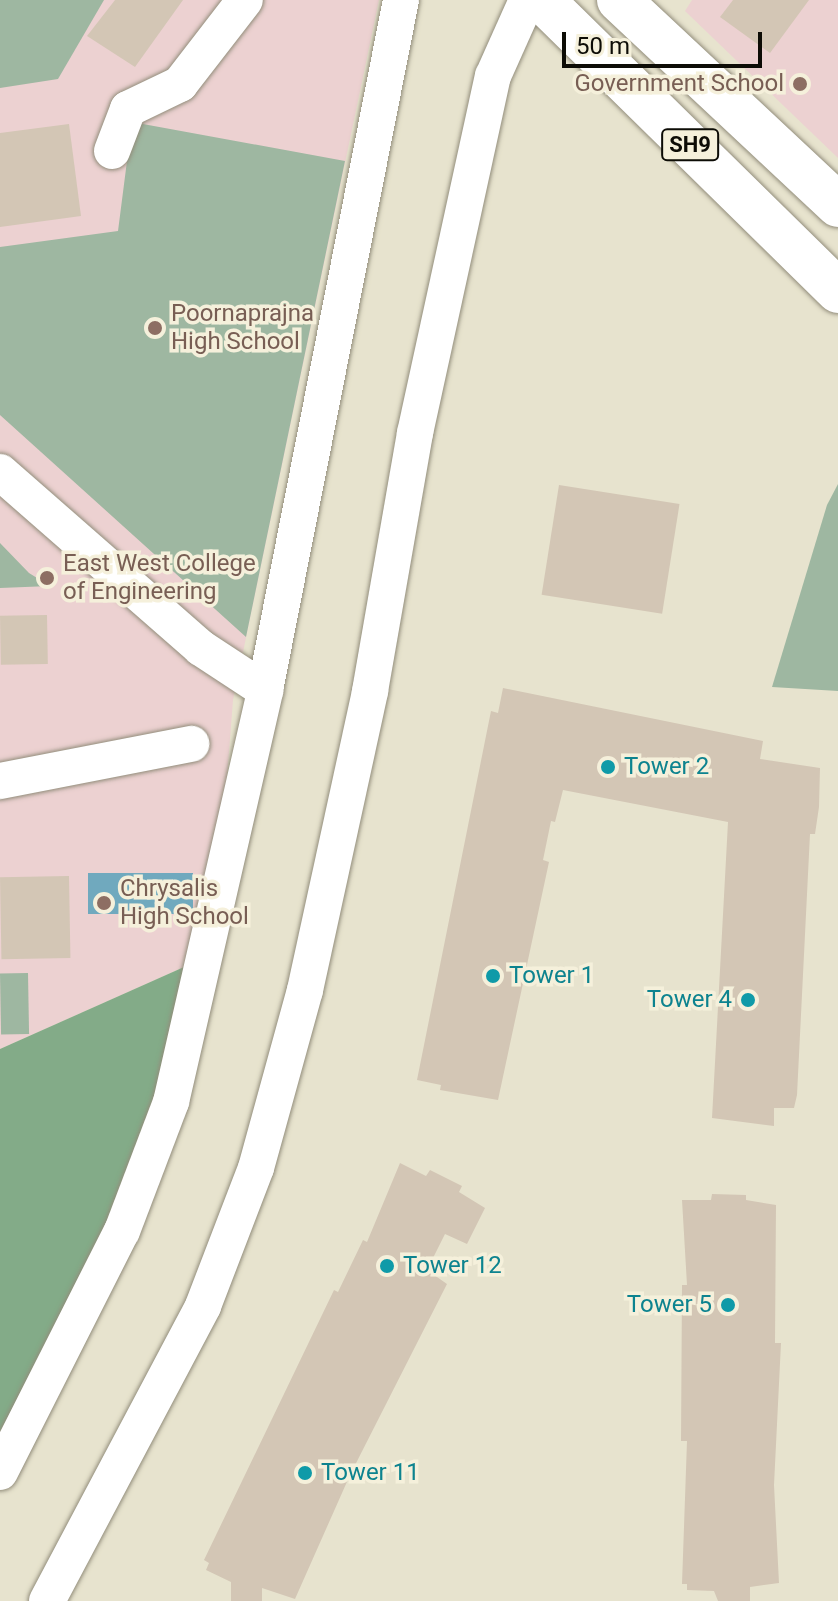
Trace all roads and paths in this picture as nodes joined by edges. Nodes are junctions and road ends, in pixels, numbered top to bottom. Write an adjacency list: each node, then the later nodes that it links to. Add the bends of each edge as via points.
1 (245, 0): 6 (street, via 180,84 128,109)
2 (401, 0): 10 (street)
3 (527, 0): 14 (street, via 493,76 415,433 364,721 305,990 256,1168 203,1306)
4 (542, 0): 8 (main road, SH9)
5 (623, 1): 7 (main road, SH9)
6 (112, 151)
7 (834, 193)
8 (838, 291)
9 (0, 472): 10 (street, via 201,648)
10 (265, 690): 13 (street, via 171,1102 122,1231)
11 (191, 744): 12 (street)
12 (9, 775)
13 (0, 1472)
14 (47, 1601)

